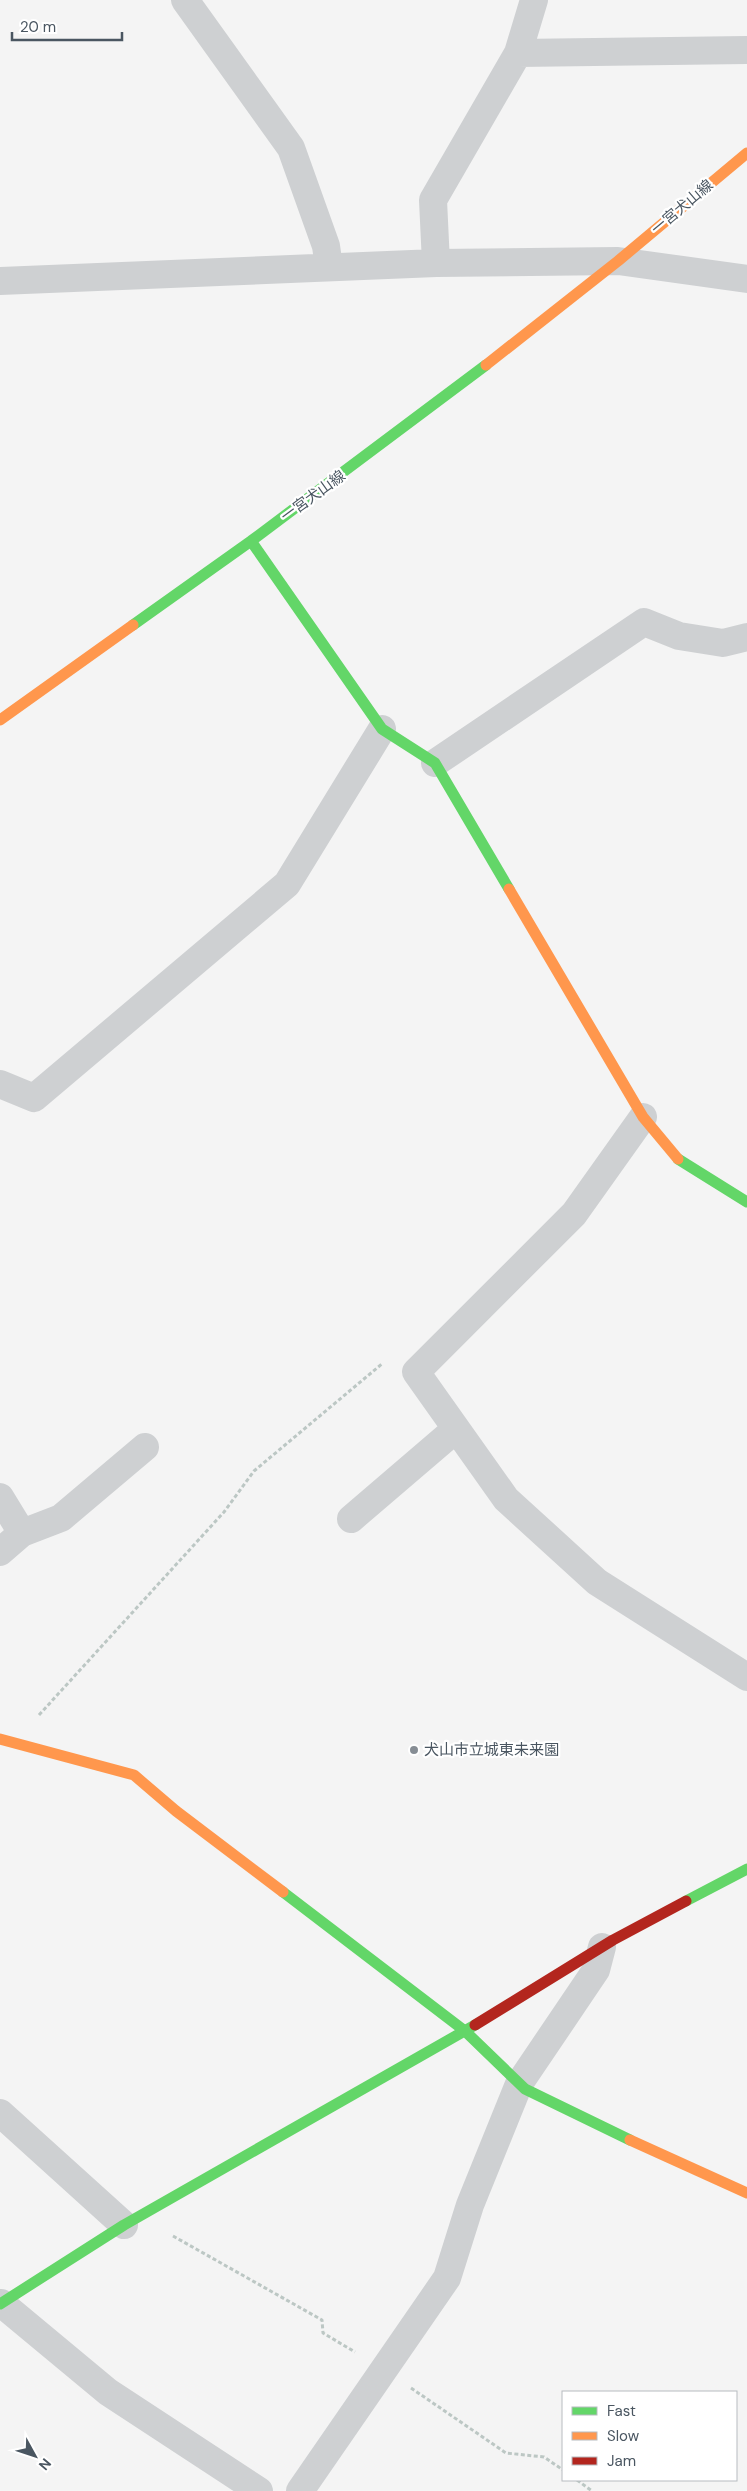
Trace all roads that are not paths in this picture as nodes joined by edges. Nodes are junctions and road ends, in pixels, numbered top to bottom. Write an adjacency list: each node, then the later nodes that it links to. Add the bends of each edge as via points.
1 (185, 0): 8 (street, via 291,148 326,246)
2 (534, 0): 4 (street)
3 (747, 50): 4 (street)
4 (518, 53): 7 (street, via 433,200)
5 (747, 153): 6 (street, 一宮犬山線)
6 (618, 261): 7 (street); 10 (street); 11 (street, 一宮犬山線, via 437,404)
7 (436, 262): 8 (street)
8 (329, 267): 9 (street)
9 (0, 281)
10 (746, 282)
11 (251, 541): 13 (street, 一宮犬山線); 14 (street)
12 (747, 637): 15 (street, via 723,643 679,636 644,622)
13 (0, 720)
14 (382, 729): 15 (street); 16 (street, via 287,884 34,1098)
15 (435, 763): 17 (street)
16 (0, 1084)
17 (643, 1118): 18 (street, via 676,1158); 19 (street, via 574,1214 416,1372)
18 (747, 1202)
19 (456, 1429): 22 (street); 25 (street, via 506,1499 598,1582)
20 (145, 1448): 23 (street, via 61,1518)
21 (0, 1497): 23 (street)
22 (351, 1519)
23 (22, 1533): 24 (street)
24 (0, 1552)
25 (747, 1676)
26 (0, 1739): 29 (street, via 134,1775)
27 (747, 1869): 28 (street)
28 (602, 1947): 29 (street); 30 (street, via 596,1970)
29 (465, 2031): 30 (street); 33 (street)
30 (520, 2084): 32 (street, via 677,2163); 36 (street, via 470,2205 447,2278)
31 (0, 2113): 33 (street)
32 (747, 2193)
33 (124, 2225): 34 (street)
34 (1, 2304): 35 (street, via 108,2392)
35 (259, 2491)
36 (300, 2491)

